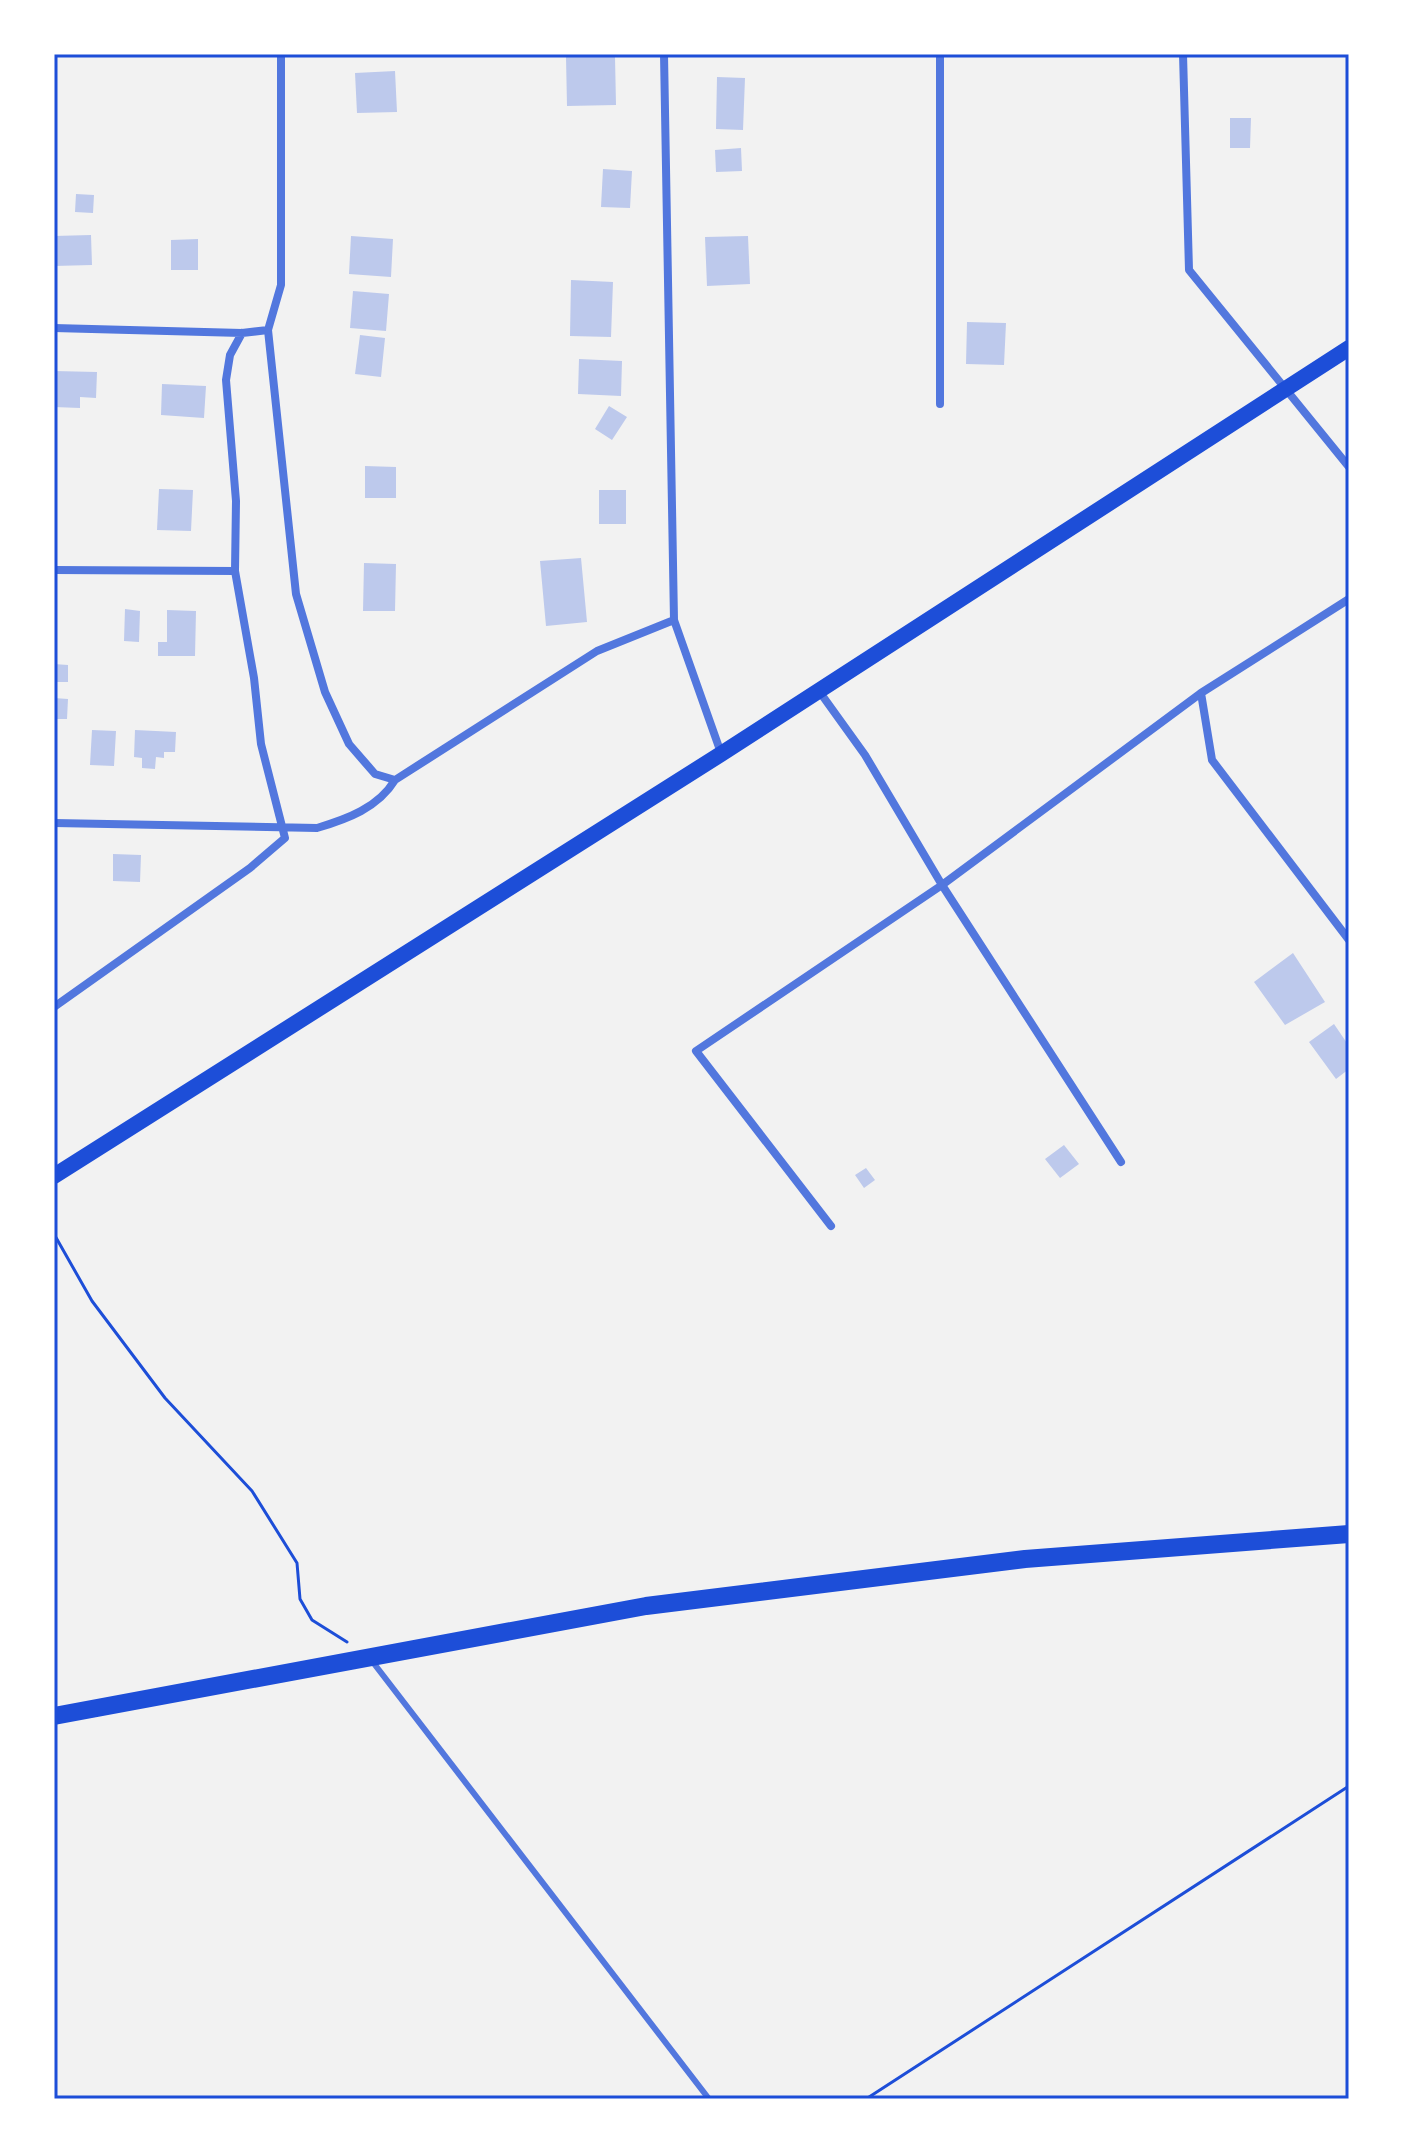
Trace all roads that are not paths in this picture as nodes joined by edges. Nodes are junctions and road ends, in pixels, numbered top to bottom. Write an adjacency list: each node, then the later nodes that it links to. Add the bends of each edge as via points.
1 (281, 54): 6 (street, via 281,285)
2 (664, 54): 15 (street)
3 (940, 54): 10 (street)
4 (1183, 54): 9 (street, via 1189,270)
5 (54, 328): 7 (street)
6 (268, 330): 7 (street); 19 (street, via 296,594 325,692 349,744 375,774)
7 (242, 333): 13 (street, via 230,355 226,380 236,501)
8 (1349, 348): 9 (main road)
9 (1283, 389): 11 (street); 16 (main road)
10 (940, 404)
11 (1349, 467)
12 (54, 570): 13 (street)
13 (235, 571): 21 (street, via 261,744)
14 (1349, 599): 17 (street)
15 (674, 620): 18 (street); 19 (street, via 597,651)
16 (819, 691): 18 (main road); 22 (street, via 865,755)
17 (1201, 693): 22 (street); 23 (street, via 1212,760)
18 (721, 754): 26 (main road)
19 (395, 780): 21 (street, via 386,795 349,818 317,828)
20 (54, 823): 21 (street)
21 (285, 828): 24 (street, via 285,838 250,868)
22 (942, 885): 25 (street); 27 (street, via 696,1051)
23 (1349, 940)
24 (54, 1007)
25 (1121, 1162)
26 (54, 1176)
27 (831, 1226)
28 (1349, 1534): 29 (main road, via 1025,1559 835,1581 646,1606)
29 (367, 1655): 30 (main road); 31 (lane)
30 (54, 1716)
31 (709, 2099)

